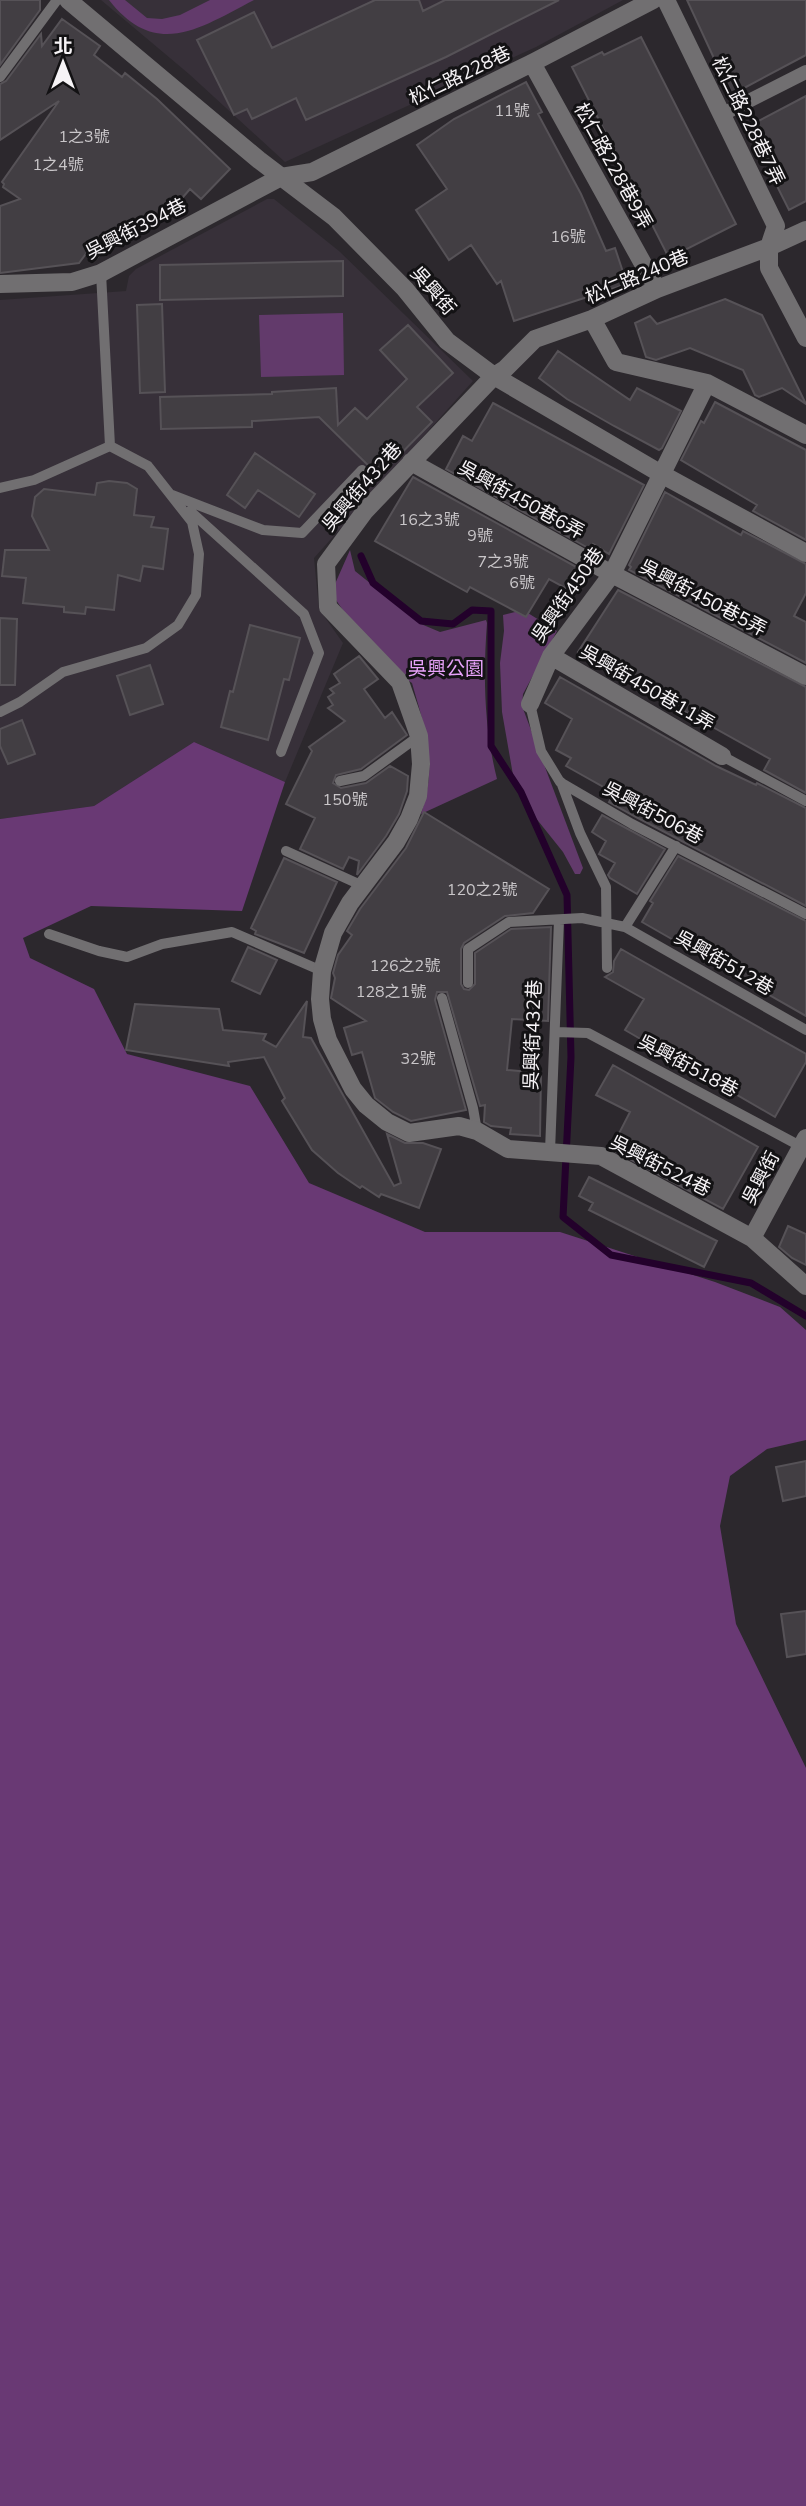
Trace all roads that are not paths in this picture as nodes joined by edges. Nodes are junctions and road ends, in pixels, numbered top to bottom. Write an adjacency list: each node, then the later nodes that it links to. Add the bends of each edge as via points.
1 (57, 0): 7 (lane)
2 (68, 0): 9 (street, 吳興街)
3 (653, 0): 5 (street, 松仁路228巷)
4 (666, 0): 8 (street, 松仁路228巷7弄)
5 (532, 63): 9 (street, 松仁路228巷, via 312,172); 14 (street, 松仁路228巷9弄)
6 (806, 72): 8 (street)
7 (0, 76)
8 (721, 115): 11 (street, 松仁路228巷7弄, via 776,226)
9 (281, 177): 12 (street, 吳興街394巷); 17 (street, 吳興街, via 334,217 405,289 447,341)
10 (806, 230): 11 (street, 松仁路240巷)
11 (769, 247): 14 (street, 松仁路240巷); 16 (street, 松仁路228巷7弄, via 769,268)
12 (101, 273): 13 (street, 吳興街394巷, via 72,282); 20 (lane)
13 (0, 284)
14 (657, 289): 15 (street, 松仁路240巷)
15 (592, 319): 17 (street, 松仁路240巷, via 535,339); 18 (street, via 616,362)
16 (806, 338)
17 (494, 376): 21 (street, 吳興街432巷); 23 (street, 吳興街)
18 (707, 383): 19 (street); 23 (street, 吳興街450巷)
19 (806, 435)
20 (110, 446): 24 (lane, via 34,480); 25 (lane, via 148,466)
21 (411, 462): 27 (street, 吳興街450巷6弄); 32 (street, 吳興街432巷, via 365,511 326,564 328,607 400,682)
22 (362, 470): 25 (lane, via 302,533 263,530)
23 (663, 475): 26 (street, 吳興街); 27 (street, 吳興街450巷)
24 (0, 488)
25 (172, 495): 31 (lane, via 192,522 200,554 196,595 178,625 146,648 64,672); 33 (lane, via 304,614 319,653)
26 (806, 553)
27 (612, 574): 28 (street, 吳興街450巷); 29 (street, 吳興街450巷5弄)
28 (551, 656): 30 (street, 吳興街450巷); 34 (street, 吳興街450巷11弄)
29 (806, 676)
30 (530, 704): 36 (lane, 吳興街506巷, via 541,751)
31 (0, 712)
32 (419, 736): 35 (lane, via 364,776); 40 (street, 吳興街432巷, via 418,796 396,842)
33 (281, 752)
34 (722, 756): 37 (lane)
35 (340, 780)
36 (561, 782): 38 (lane, 吳興街506巷); 43 (lane, via 606,887)
37 (806, 801)
38 (676, 846): 41 (lane, 吳興街506巷); 44 (lane)
39 (286, 851): 40 (lane)
40 (363, 886): 47 (street, 吳興街432巷, via 333,933)
41 (806, 914)
42 (559, 920): 43 (lane, 吳興街512巷); 48 (lane, 吳興街512巷, via 509,922 468,950); 51 (lane, 吳興街432巷)
43 (605, 923): 44 (lane, 吳興街512巷); 46 (lane)
44 (625, 927): 50 (lane, 吳興街512巷)
45 (49, 934): 47 (lane, via 127,957 162,944 232,932)
46 (607, 968)
47 (322, 971): 52 (street, 吳興街524巷, via 320,999 328,1040 366,1105 409,1133 459,1126)
48 (468, 983)
49 (442, 998): 52 (lane)
50 (806, 1030)
51 (555, 1032): 53 (lane, 吳興街518巷, via 588,1033); 54 (lane, 吳興街432巷)
52 (477, 1131): 54 (street, 吳興街524巷, via 508,1149)
53 (804, 1142): 55 (street, 吳興街)
54 (550, 1151): 55 (street, 吳興街524巷, via 601,1156)
55 (752, 1238): 56 (street, 吳興街524巷)
56 (806, 1286)

